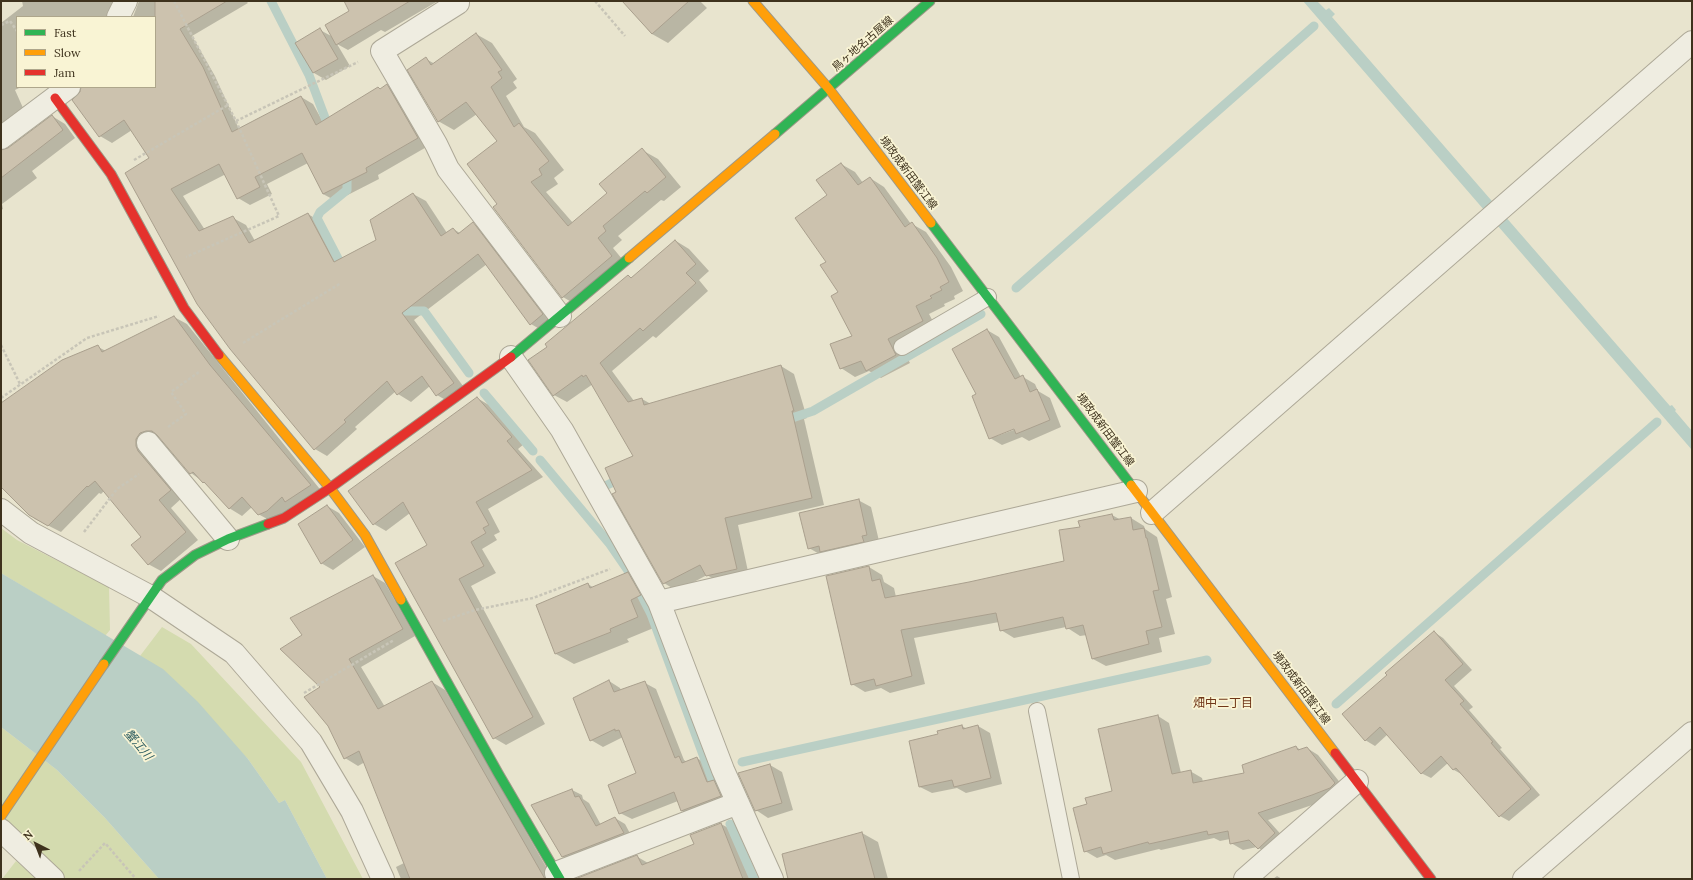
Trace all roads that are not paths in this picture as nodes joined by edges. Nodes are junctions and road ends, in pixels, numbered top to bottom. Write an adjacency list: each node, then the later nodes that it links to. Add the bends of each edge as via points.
1 (126, 1): 5 (street)
2 (458, 1): 11 (street, via 382,51 448,169)
3 (753, 1): 7 (street, 境政成新田蟹江線)
4 (930, 1): 7 (street, 鳥ヶ地名古屋線)
5 (118, 16)
6 (1692, 42): 18 (street)
7 (829, 90): 10 (street, 境政成新田蟹江線); 11 (street, 鳥ヶ地名古屋線)
8 (62, 92): 9 (street); 15 (street, via 111,174 184,308 220,357)
9 (1, 138)
10 (988, 297): 12 (lane); 16 (street, 境政成新田蟹江線)
11 (560, 316): 13 (street, 鳥ヶ地名古屋線)
12 (902, 347)
13 (511, 357): 15 (street, 鳥ヶ地名古屋線); 20 (street, via 562,430)
14 (148, 443): 19 (street)
15 (330, 488): 19 (street, 鳥ヶ地名古屋線, via 284,518); 27 (street, via 365,535)
16 (1136, 491): 18 (street, 境政成新田蟹江線); 20 (street)
17 (1, 510): 21 (street)
18 (1152, 513): 24 (street, 境政成新田蟹江線)
19 (228, 539): 21 (street, 鳥ヶ地名古屋線, via 195,555 162,580)
20 (659, 602): 25 (street)
21 (145, 605): 26 (street, 鳥ヶ地名古屋線); 29 (street, via 234,653 281,706 311,742 348,805)
22 (1038, 711): 31 (lane)
23 (1692, 733): 34 (street)
24 (1358, 781): 32 (street); 33 (street, 境政成新田蟹江線)
25 (738, 803): 27 (street); 30 (street)
26 (1, 820): 28 (street)
27 (558, 876)
28 (53, 879)
29 (383, 879)
30 (772, 879)
31 (1071, 879)
32 (1245, 879)
33 (1431, 879)
34 (1524, 879)

